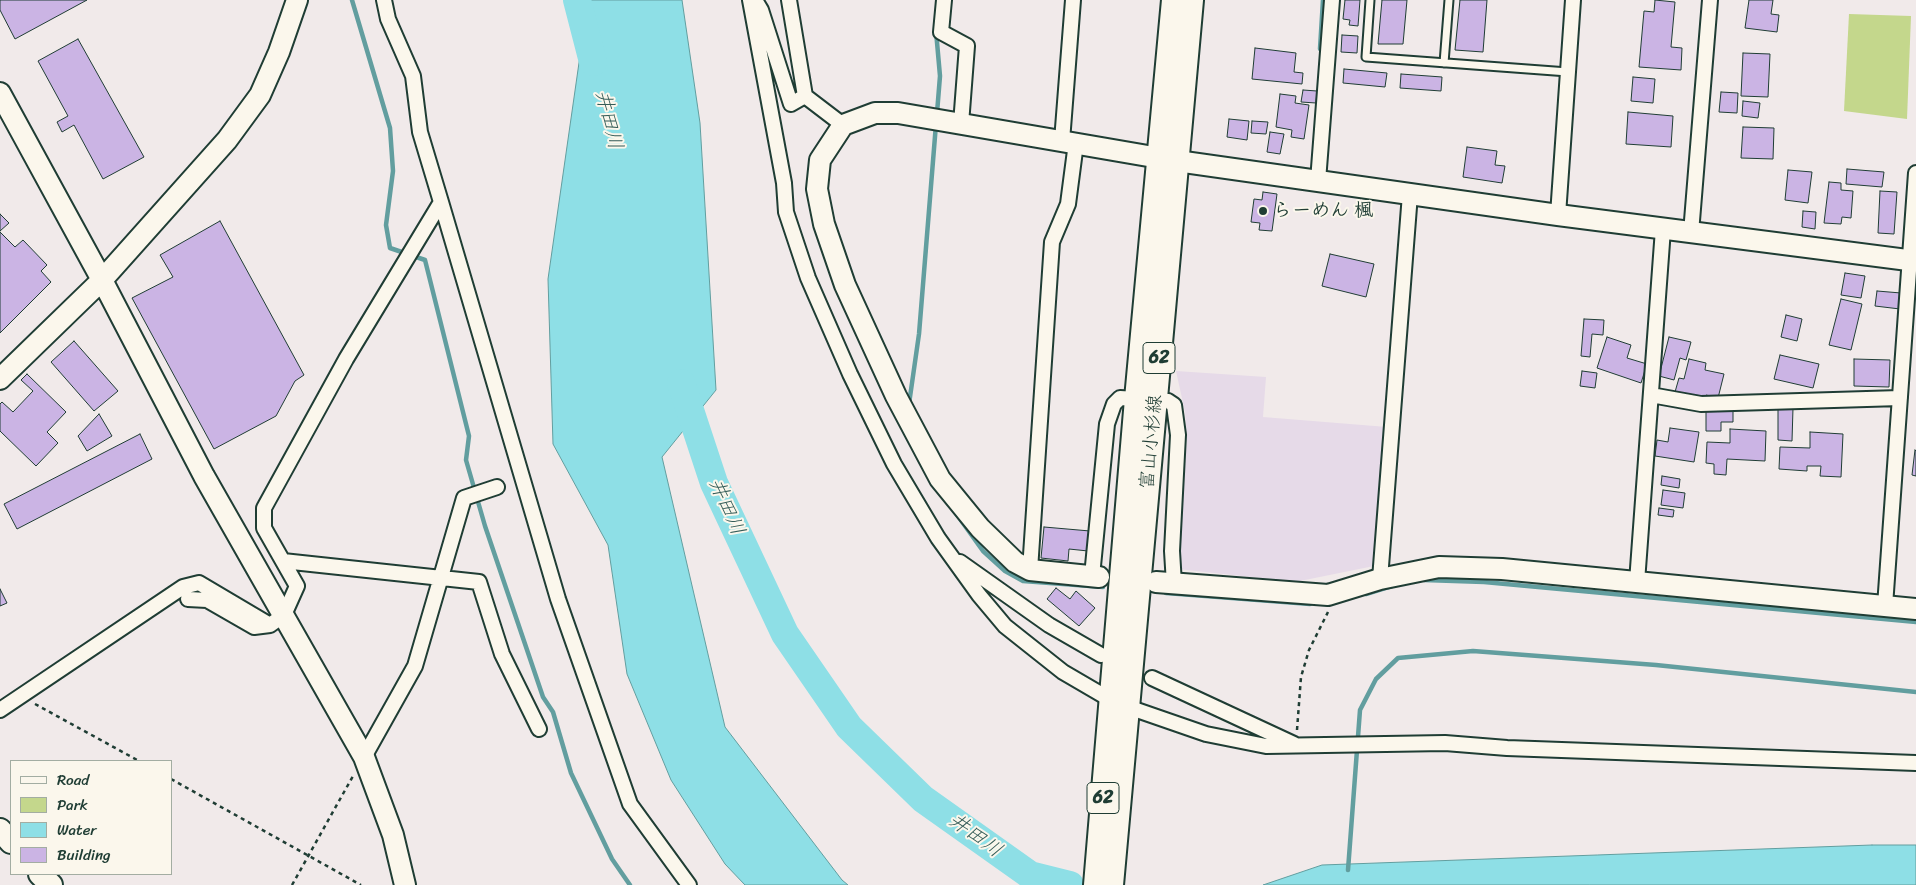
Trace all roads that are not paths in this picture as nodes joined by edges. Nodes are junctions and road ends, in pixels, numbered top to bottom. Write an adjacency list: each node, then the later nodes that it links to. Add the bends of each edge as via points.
1 (297, 0): 31 (street, via 260,95 227,140)
2 (384, 0): 26 (street, via 388,19 413,76 420,132)
3 (750, 0): 37 (street, via 784,182 786,212 808,278 894,464)
4 (755, 0): 18 (street, via 762,10 791,104)
5 (789, 0): 18 (street)
6 (944, 0): 19 (street, via 942,32 967,46)
7 (1073, 0): 21 (street)
8 (1173, 0): 22 (main road, 富山小杉線 / 62)
9 (1192, 0): 22 (main road, 富山小杉線 / 62)
10 (1332, 0): 24 (street)
11 (1370, 0): 15 (lane, via 1366,57)
12 (1449, 0): 15 (lane)
13 (1573, 0): 16 (street)
14 (1710, 0): 29 (street)
15 (1444, 63): 16 (lane)
16 (1568, 72): 27 (street)
17 (0, 93): 31 (street)
18 (805, 96): 20 (street)
19 (961, 124): 20 (street, via 875,113); 21 (street)
20 (843, 125): 39 (street, via 820,160 817,189 824,224 846,285 896,396 940,479 980,528 1015,562)
21 (1069, 142): 22 (street); 39 (street, via 1068,204 1052,242)
22 (1168, 159): 24 (street); 35 (main road, 富山小杉線 / 62)
23 (1916, 173): 30 (street)
24 (1318, 181): 25 (street)
25 (1410, 194): 27 (street); 42 (street)
26 (441, 202): 38 (street, via 346,359 264,508 264,528); 62 (street, via 558,599 630,804)
27 (1558, 215): 28 (street)
28 (1663, 229): 29 (street); 33 (street)
29 (1691, 233): 30 (street)
30 (1913, 260): 34 (street)
31 (102, 280): 32 (street); 48 (street)
32 (0, 380)
33 (1651, 395): 34 (street, via 1701,404); 43 (street)
34 (1900, 398): 46 (street)
35 (1146, 400): 40 (street, via 1120,398 1114,404 1107,424); 44 (street, via 1168,401 1174,405 1178,435 1172,551); 51 (main road, 富山小杉線 / 62)
36 (497, 487): 41 (street, via 464,498)
37 (951, 556): 49 (street, via 1049,625); 51 (street, via 1005,626 1063,672)
38 (283, 562): 41 (street); 48 (street, via 297,586)
39 (1030, 570): 40 (street)
40 (1095, 576)
41 (442, 578): 53 (street, via 479,582 502,654); 55 (street, via 415,666)
42 (1380, 579): 43 (street, via 1438,567 1502,569); 44 (street, via 1328,595)
43 (1636, 582): 46 (street)
44 (1165, 583)
45 (188, 598): 48 (street, via 207,600 254,627)
46 (1885, 606): 47 (street)
47 (1916, 610)
48 (277, 620): 52 (street, via 199,583 183,587); 55 (street)
49 (1101, 655)
50 (1152, 678): 54 (street)
51 (1119, 708): 54 (street, via 1206,734 1266,746); 63 (main road, 富山小杉線 / 62); 64 (main road, 富山小杉線 / 62)
52 (0, 710)
53 (539, 729)
54 (1297, 746): 56 (street, via 1445,743)
55 (364, 757): 61 (street, via 393,836)
56 (1916, 763)
57 (0, 830): 58 (main road)
58 (10, 841)
59 (41, 875): 60 (main road)
60 (51, 885)
61 (405, 885)
62 (689, 885)
63 (1095, 885)
64 (1112, 885)

